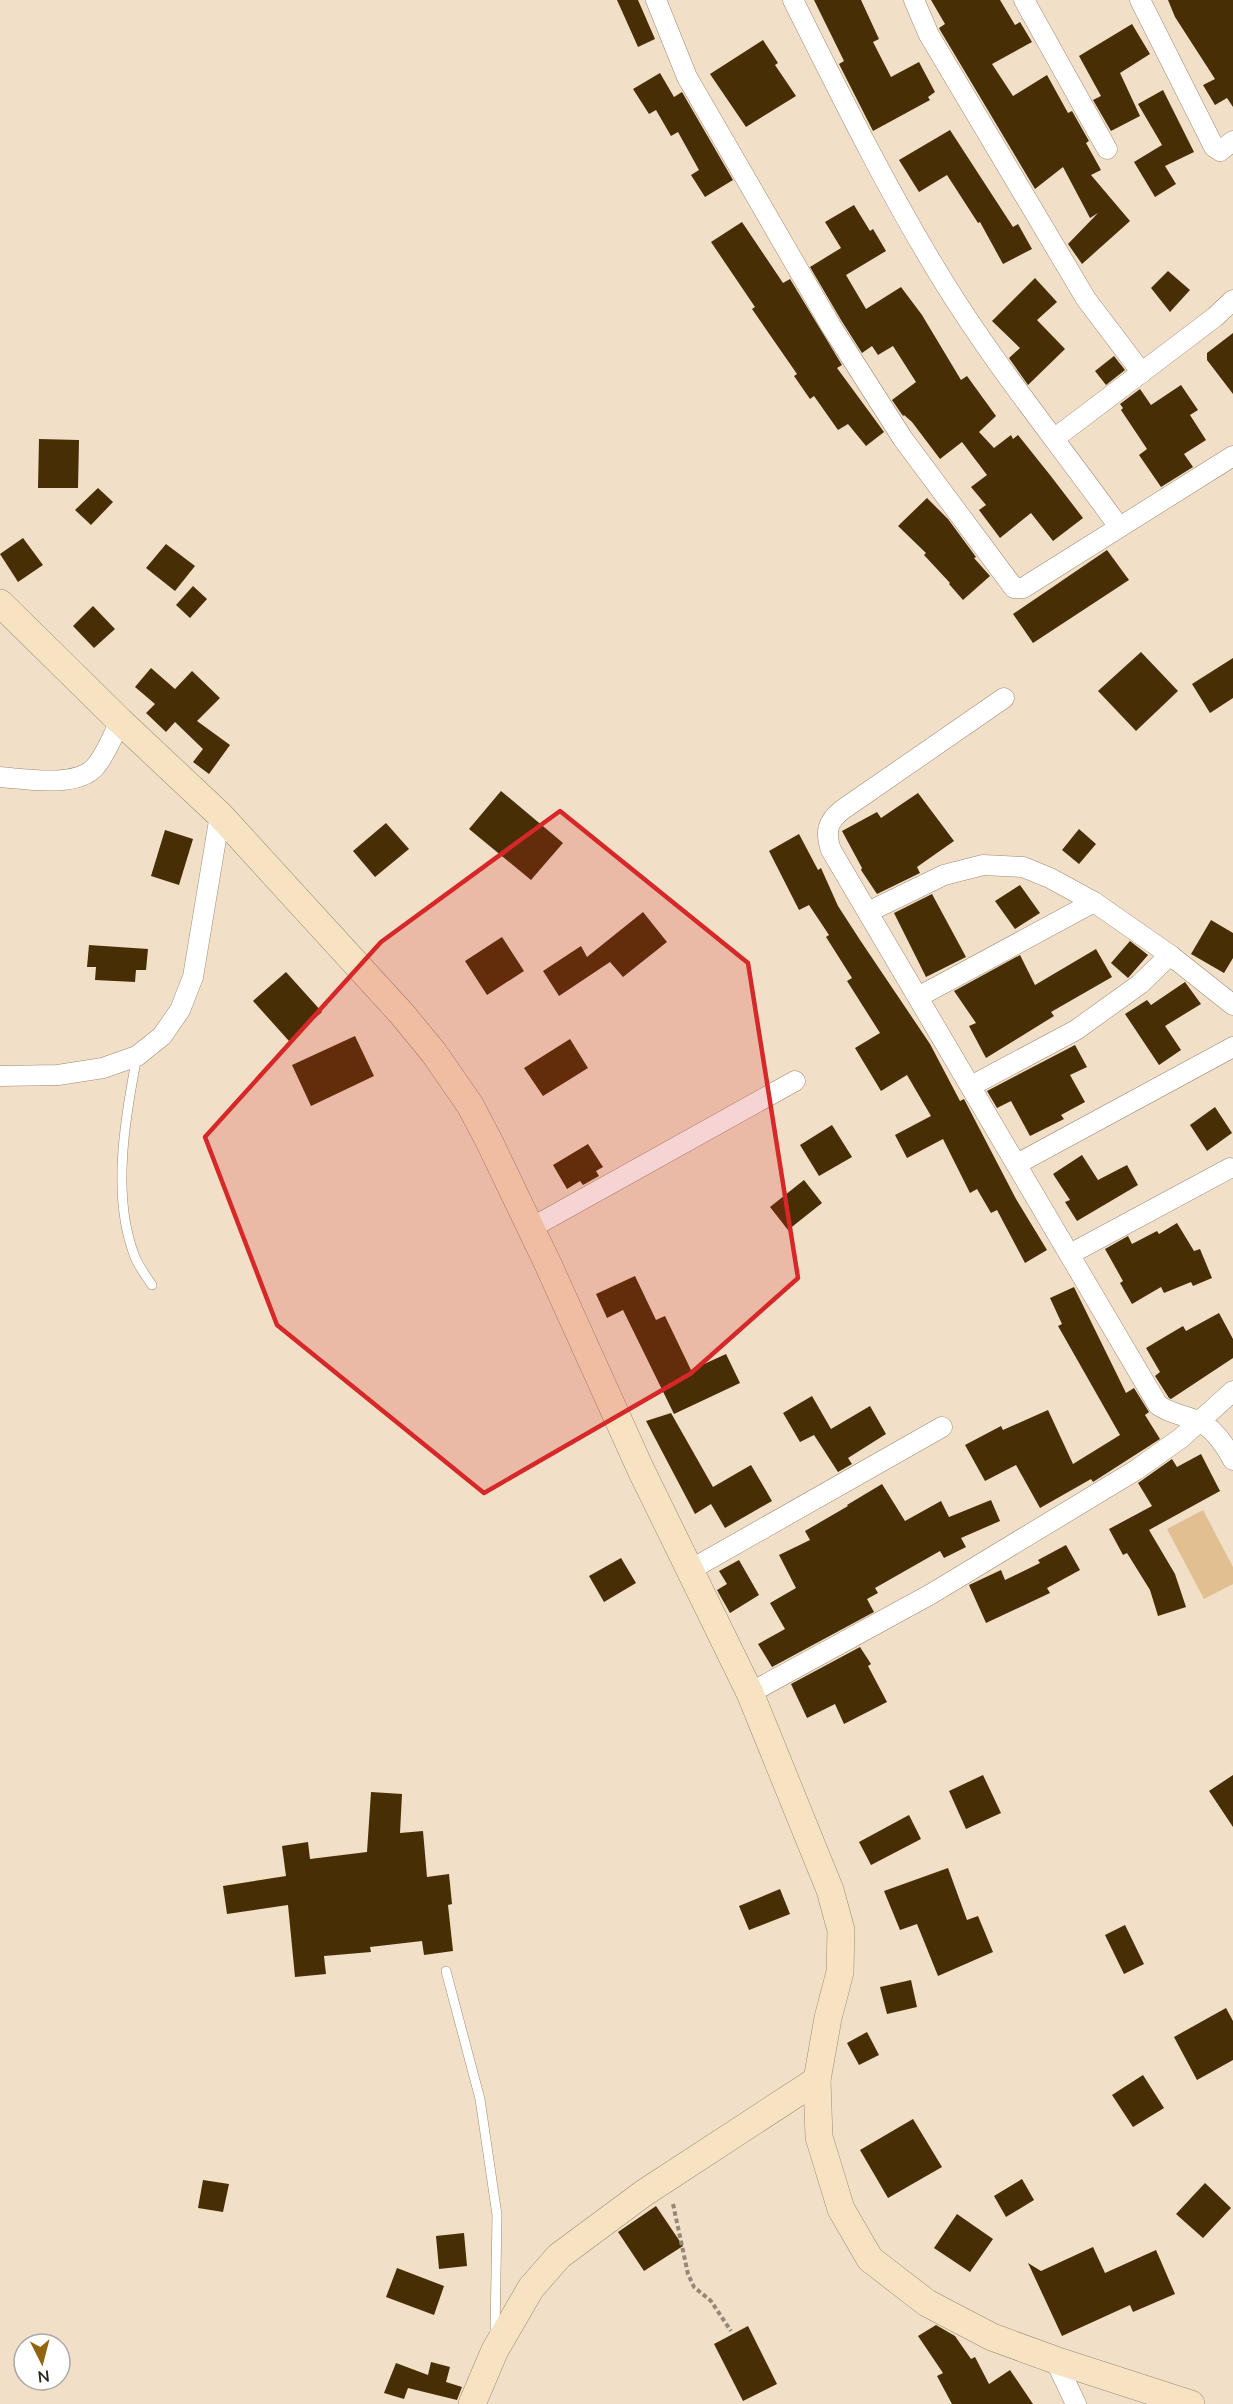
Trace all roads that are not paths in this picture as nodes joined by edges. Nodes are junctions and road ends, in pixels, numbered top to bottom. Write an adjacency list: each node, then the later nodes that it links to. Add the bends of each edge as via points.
1 (656, 0): 12 (street, via 687,77 831,326 903,439 1011,585 1023,588)
2 (793, 0): 10 (street, via 865,146 945,284)
3 (914, 0): 9 (street, via 929,35 1086,299)
4 (1024, 0): 7 (street)
5 (1140, 0): 6 (street, via 1214,147 1220,151)
6 (1233, 141)
7 (1107, 149)
8 (1233, 300): 9 (street)
9 (1142, 373): 10 (street)
10 (1055, 438): 12 (street)
11 (1233, 456): 12 (street)
12 (1119, 527)
13 (0, 603): 15 (street)
14 (1004, 698): 19 (street, via 833,817 827,828 831,850)
15 (120, 721): 16 (street, via 95,768 84,775 53,780); 17 (street)
16 (0, 777)
17 (220, 815): 24 (street, via 193,977 180,1010 162,1036); 30 (street, via 434,1053 475,1114)
18 (1094, 902): 19 (street, via 1023,867 983,865 944,874); 20 (street); 21 (street)
19 (868, 912): 21 (street)
20 (1170, 955): 22 (street); 27 (street, via 1140,984 1076,1030)
21 (918, 997): 27 (street)
22 (1233, 1005)
23 (1233, 1047): 28 (street)
24 (137, 1056): 25 (street, via 103,1068 58,1075); 32 (lane, via 125,1119 122,1203 135,1259)
25 (0, 1076)
26 (795, 1081): 30 (street)
27 (971, 1086): 28 (street)
28 (1017, 1164): 31 (street)
29 (1230, 1168): 31 (street)
30 (531, 1228): 37 (street)
31 (1070, 1254): 34 (street, via 1158,1405)
32 (152, 1285)
33 (1233, 1391): 34 (street)
34 (1199, 1421): 36 (street, via 1225,1444); 38 (street, via 1136,1470 1083,1503 931,1594)
35 (942, 1427): 37 (street)
36 (1233, 1460)
37 (690, 1570): 38 (street)
38 (750, 1693): 40 (street, via 830,1890 840,1930 840,1972)
39 (446, 1971): 41 (lane, via 480,2099 497,2215)
40 (816, 2080): 41 (street, via 667,2178 559,2256 531,2288); 42 (street, via 819,2137 828,2168 841,2209 870,2259 927,2303 992,2337)
41 (495, 2350): 43 (street)
42 (1055, 2360): 44 (street); 45 (street)
43 (472, 2404)
44 (1076, 2404)
45 (1191, 2404)

